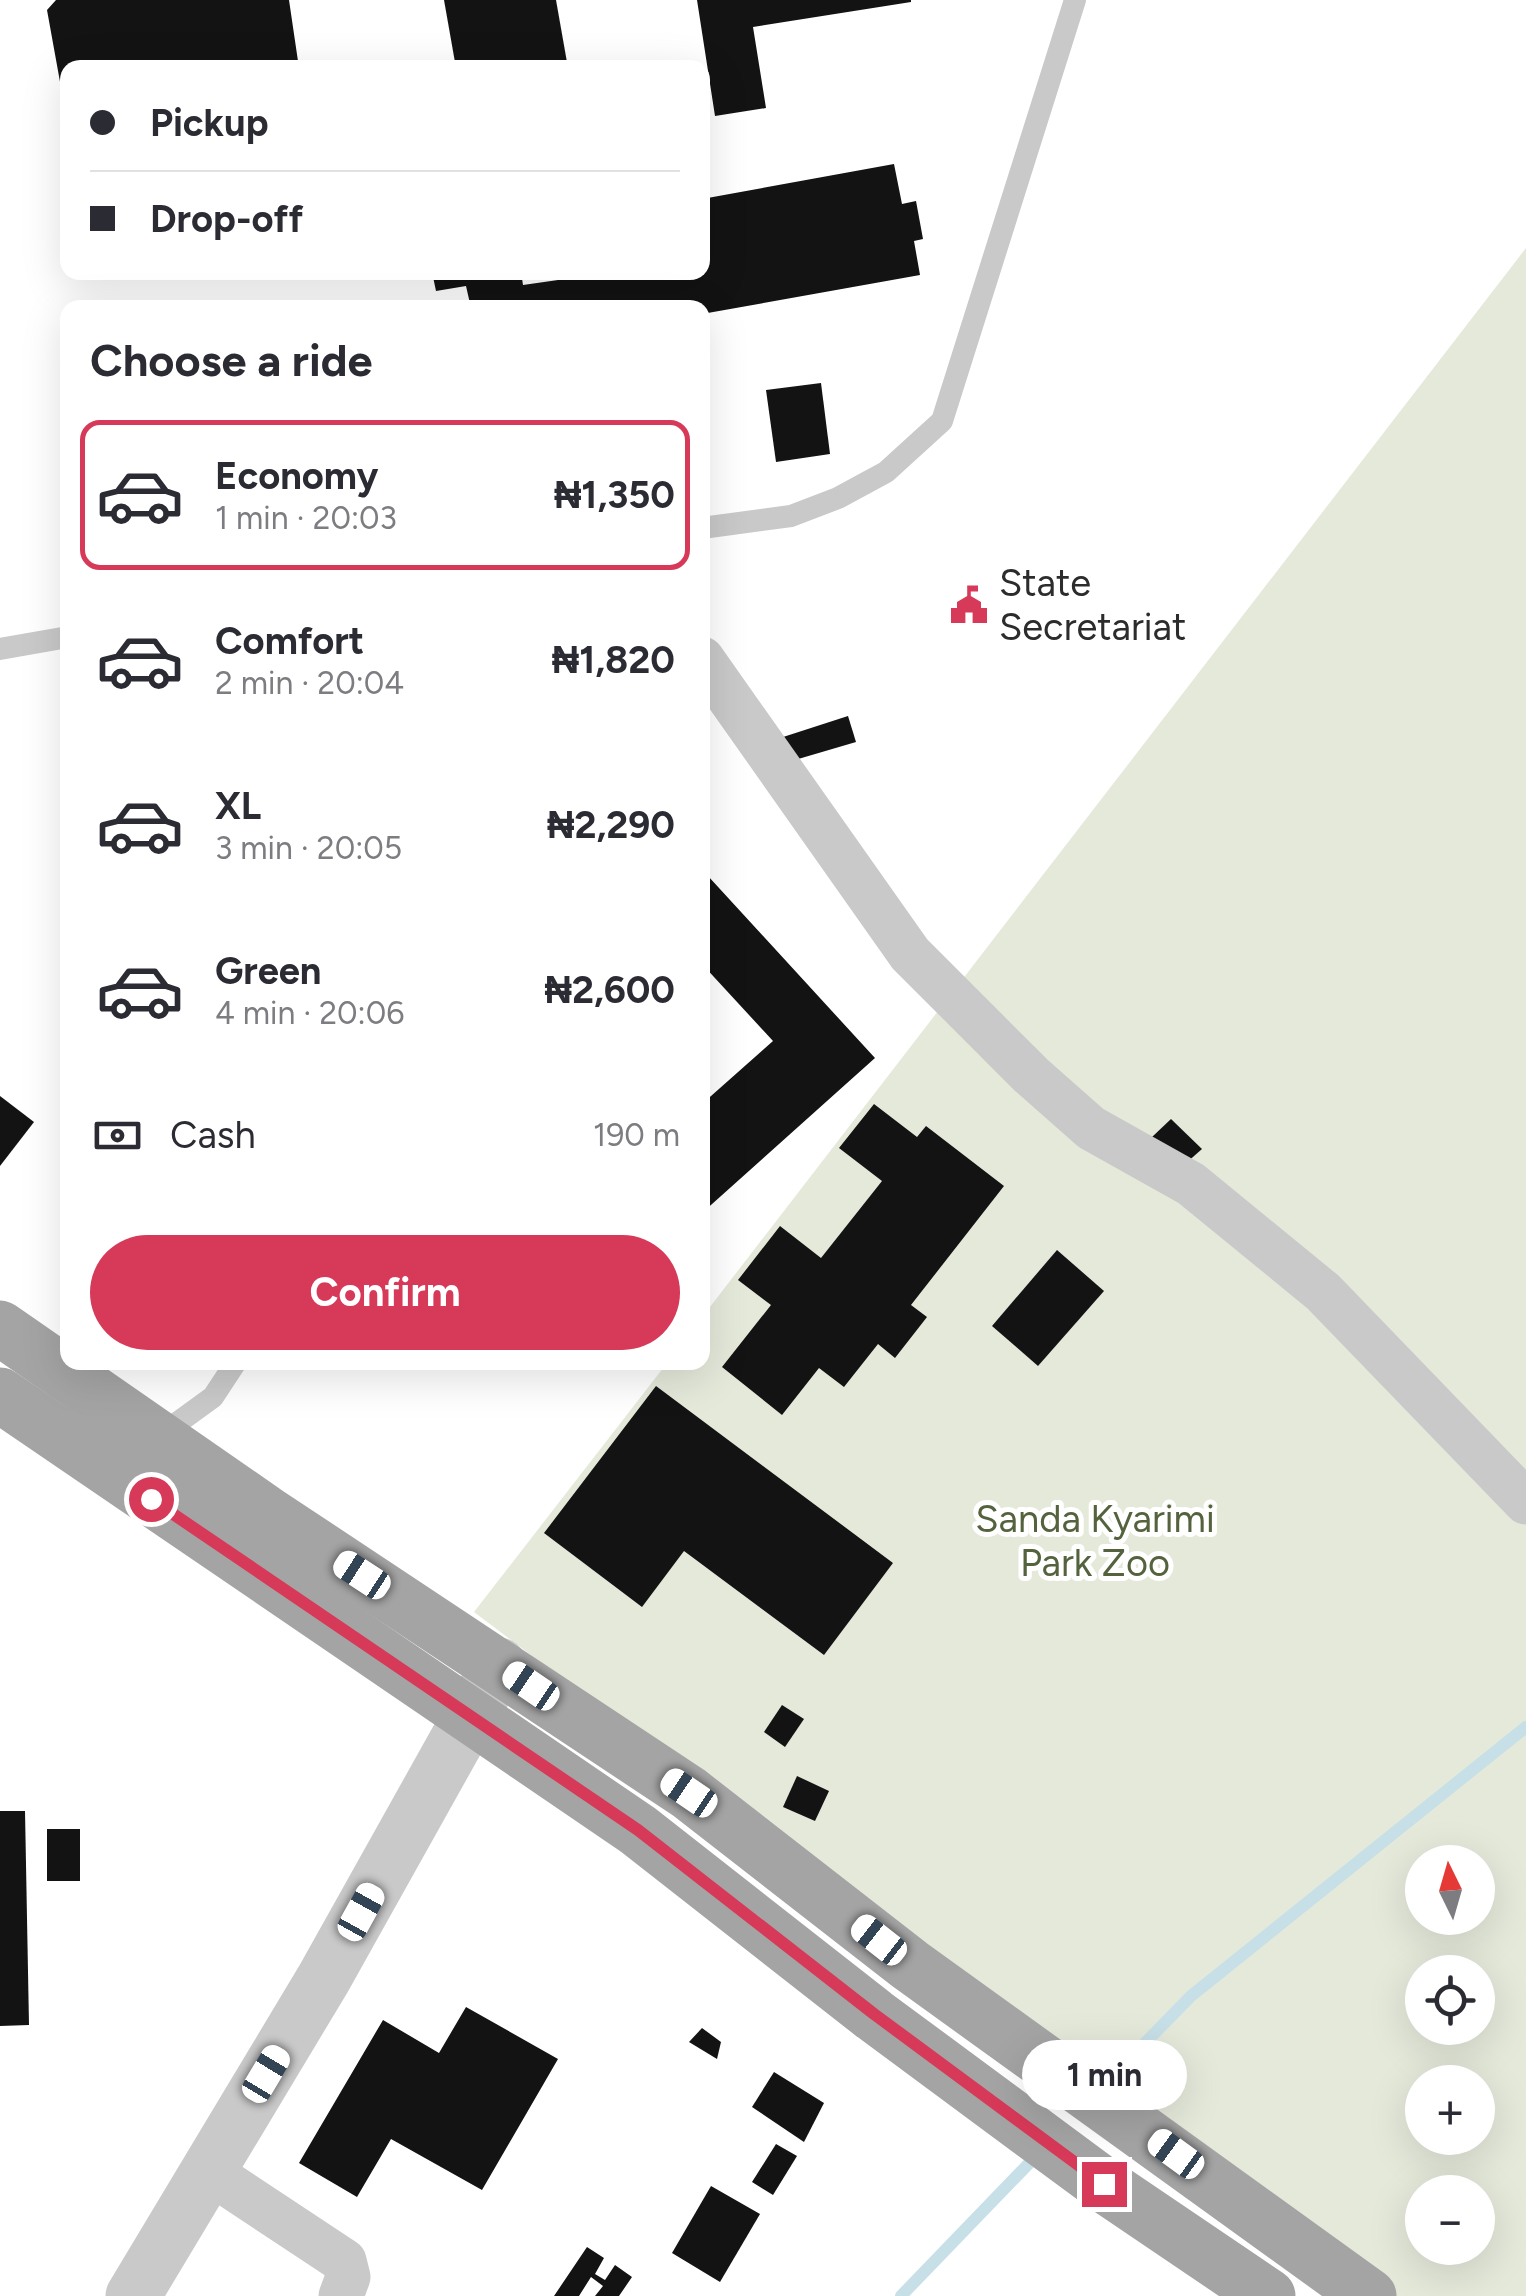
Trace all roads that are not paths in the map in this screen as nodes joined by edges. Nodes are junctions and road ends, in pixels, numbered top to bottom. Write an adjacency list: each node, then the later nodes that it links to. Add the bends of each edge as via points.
1 (1075, 0): 2 (lane, via 942,421 886,472 838,498 791,516)
2 (710, 527)
3 (60, 638): 4 (lane)
4 (0, 649)
5 (710, 669): 12 (street, via 910,954 1091,1128 1191,1184 1323,1292)
6 (0, 1328): 7 (main road)
7 (60, 1369)
8 (61, 1370): 11 (main road)
9 (231, 1370): 11 (lane, via 213,1398)
10 (0, 1395): 14 (main road)
11 (158, 1437): 13 (main road)
12 (1526, 1502)
13 (499, 1665): 14 (street); 19 (main road, via 689,1793 910,1965)
14 (472, 1714): 15 (street); 18 (main road, via 638,1830 1104,2184)
15 (208, 2171): 16 (street); 17 (street, via 344,2261 348,2277)
16 (134, 2296)
17 (341, 2296)
18 (1268, 2296)
19 (1369, 2296)

